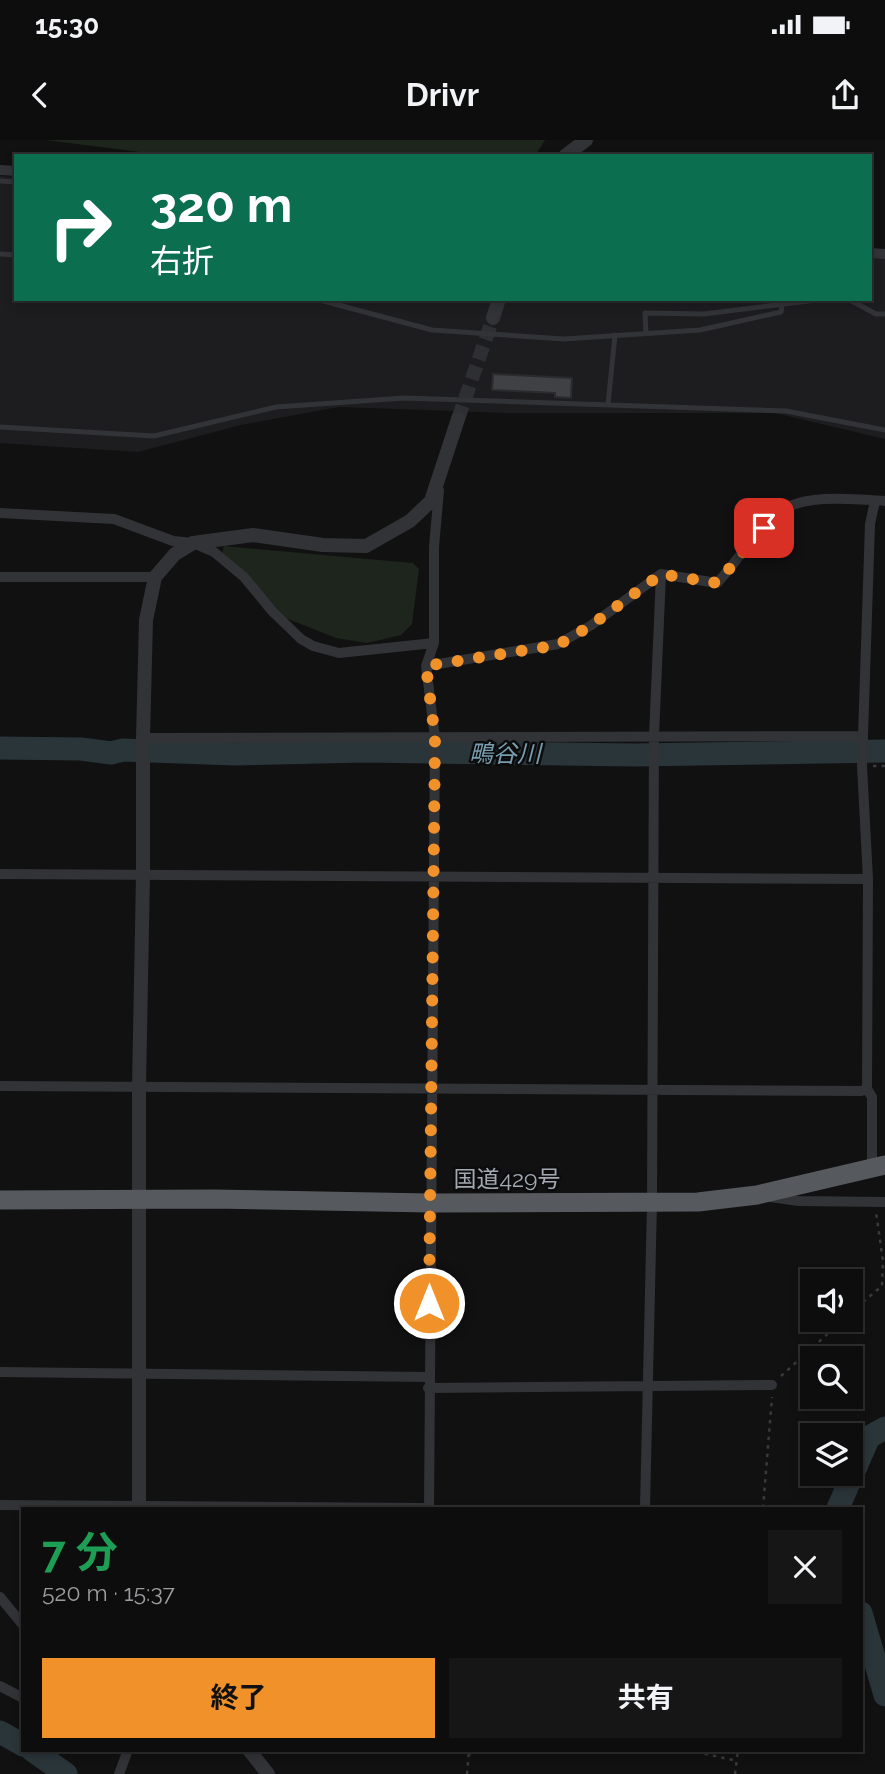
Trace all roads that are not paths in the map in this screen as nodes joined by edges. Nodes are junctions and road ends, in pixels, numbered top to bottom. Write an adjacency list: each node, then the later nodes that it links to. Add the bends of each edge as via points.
1 (586, 140): 2 (street)
2 (568, 154)
3 (323, 301): 10 (lane, via 432,330 564,339)
4 (498, 301): 8 (street)
5 (783, 301): 9 (lane, via 782,312 700,330); 9 (lane, via 704,314 645,313)
6 (852, 301): 7 (lane)
7 (885, 314)
8 (493, 318)
9 (646, 333): 10 (lane)
10 (615, 335): 11 (lane)
11 (608, 405): 13 (lane, via 404,398 276,407 154,436); 14 (lane, via 786,411)
12 (458, 419): 15 (street)
13 (0, 427)
14 (885, 430)
15 (441, 475): 18 (street, via 431,501 410,522 366,546 253,535); 22 (street, via 434,547)
16 (880, 501): 19 (street, via 804,501 779,512 717,583); 25 (street, via 870,524)
17 (0, 513): 18 (street, via 114,519 173,541)
18 (193, 543): 21 (street, via 175,554); 22 (street, via 214,552 313,646 339,653)
19 (661, 574): 23 (street, via 558,645); 24 (street)
20 (0, 577): 21 (street)
21 (155, 577): 26 (street, via 146,620)
22 (433, 643): 23 (street)
23 (426, 666): 27 (street)
24 (654, 736): 25 (street); 27 (street); 31 (street)
25 (863, 736): 32 (street)
26 (143, 738): 27 (street); 29 (street)
27 (435, 738): 30 (street)
28 (0, 874): 29 (street)
29 (143, 875): 30 (street); 34 (street)
30 (432, 876): 31 (street); 35 (street)
31 (653, 877): 32 (street); 37 (street)
32 (868, 878): 36 (street)
33 (0, 1086): 34 (street)
34 (139, 1087): 35 (street); 41 (street)
35 (430, 1087): 37 (street); 42 (street)
36 (867, 1089): 37 (street); 38 (street, via 872,1097)
37 (652, 1090): 43 (street)
38 (879, 1167): 39 (highway, 国道429号)
39 (757, 1195): 43 (highway, 国道429号); 44 (street)
40 (0, 1200): 41 (highway, 国道429号)
41 (139, 1201): 42 (highway, 国道429号); 46 (street)
42 (429, 1203): 43 (highway, 国道429号); 47 (street)
43 (652, 1203): 49 (street)
44 (880, 1203)
45 (0, 1372): 46 (street)
46 (139, 1374): 47 (street); 51 (street)
47 (428, 1383): 49 (street); 52 (street)
48 (772, 1385): 49 (street)
49 (647, 1386): 53 (street)
50 (0, 1505): 51 (street)
51 (139, 1507)
52 (429, 1507)
53 (645, 1507)
54 (0, 1597): 55 (street)
55 (21, 1623)
56 (0, 1686): 57 (street)
57 (21, 1697)
58 (251, 1752): 61 (street)
59 (127, 1753): 60 (street)
60 (119, 1774)
61 (268, 1774)

